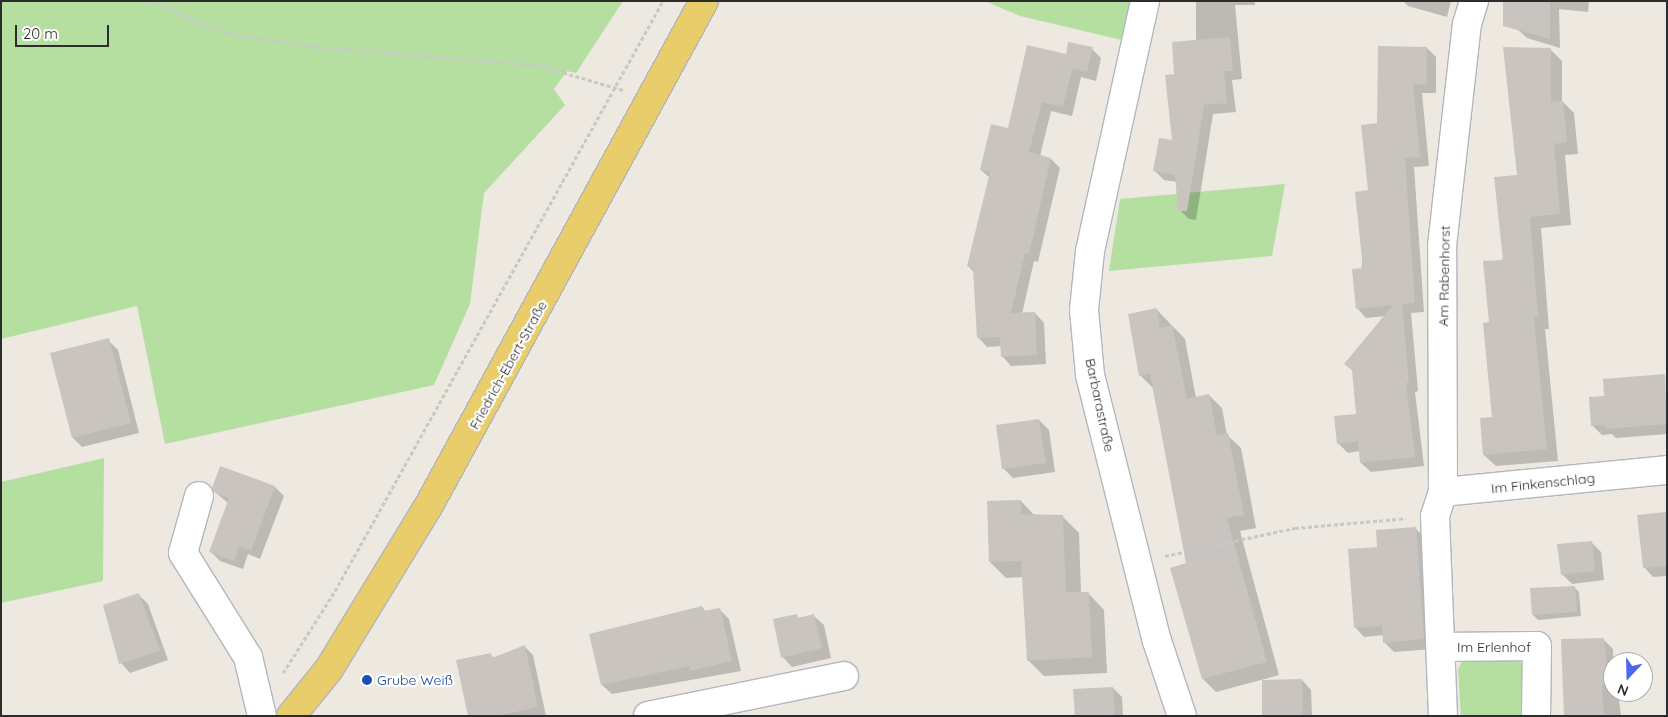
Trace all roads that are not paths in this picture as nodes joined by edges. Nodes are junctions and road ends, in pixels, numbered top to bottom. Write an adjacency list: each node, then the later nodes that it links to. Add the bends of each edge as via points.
1 (704, 1): 10 (main road, Friedrich-Ebert-Straße, via 428,507 328,669)
2 (1145, 1): 12 (street, Barbarastraße, via 1090,251 1084,310 1090,375 1157,641)
3 (1474, 1): 6 (street, Am Rabenhorst, via 1468,24 1442,246)
4 (1667, 470): 6 (street, Im Finkenschlag)
5 (198, 496): 9 (street, via 183,553 248,657)
6 (1439, 504): 7 (street, Im Erlenhof)
7 (1441, 647): 13 (street, Im Erlenhof); 14 (street, Im Erlenhof, via 1537,646)
8 (844, 676): 11 (street)
9 (261, 712)
10 (291, 716)
11 (648, 716)
12 (1182, 716)
13 (1443, 716)
14 (1536, 716)

